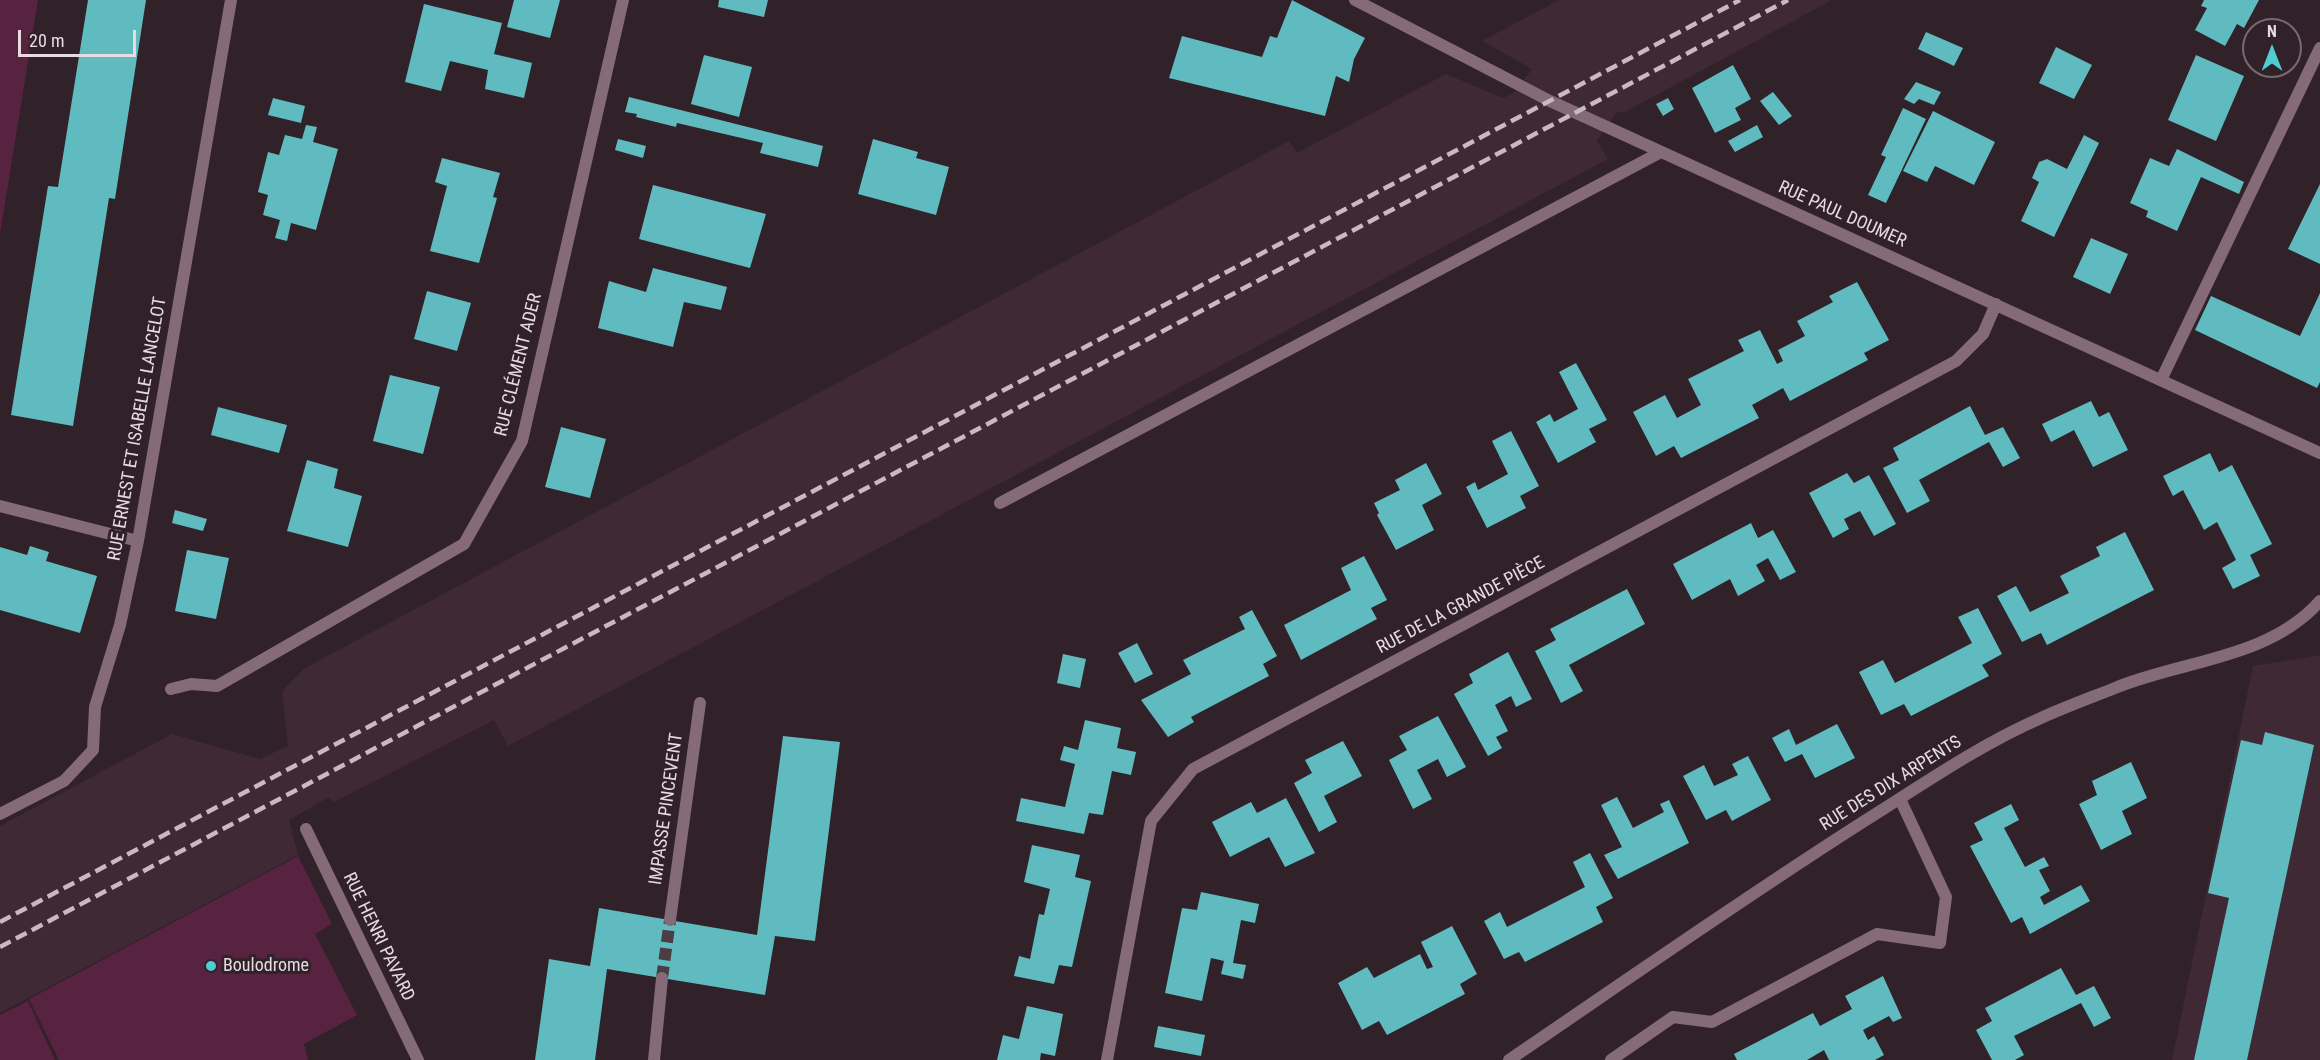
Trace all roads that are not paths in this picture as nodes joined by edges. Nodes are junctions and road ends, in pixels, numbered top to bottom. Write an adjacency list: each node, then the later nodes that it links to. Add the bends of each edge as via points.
1 (231, 0): 11 (street, RUE ERNEST ET ISABELLE LANCELOT)
2 (623, 0): 13 (street, RUE CLÉMENT ADER, via 522,441 464,544 217,686 191,684)
3 (1355, 0): 5 (street, RUE PAUL DOUMER, via 1550,101)
4 (2320, 48): 7 (street)
5 (1661, 152): 6 (street, RUE PAUL DOUMER); 9 (street)
6 (1996, 304): 7 (street, RUE PAUL DOUMER); 22 (street, RUE DE LA GRANDE PIÈCE, via 1983,334 1956,361 1193,769 1151,821)
7 (2161, 380): 8 (street, RUE PAUL DOUMER)
8 (2320, 453)
9 (1000, 503)
10 (0, 506): 11 (street)
11 (138, 542): 16 (street, RUE ERNEST ET ISABELLE LANCELOT, via 120,625 95,706 93,750 64,781)
12 (2320, 601): 15 (street, RUE DES DIX ARPENTS, via 2304,619 2274,638 2140,678 2039,718)
13 (171, 690)
14 (700, 703): 18 (street, IMPASSE PINCEVENT)
15 (1900, 799): 23 (street, RUE DES DIX ARPENTS, via 1794,866); 24 (street, via 1946,897 1940,943 1877,934 1712,1022 1673,1017)
16 (0, 814)
17 (306, 829): 20 (street, RUE HENRI PAVARD)
18 (670, 920)
19 (662, 978): 21 (street)
20 (418, 1060)
21 (654, 1060)
22 (1107, 1060)
23 (1509, 1060)
24 (1611, 1060)

